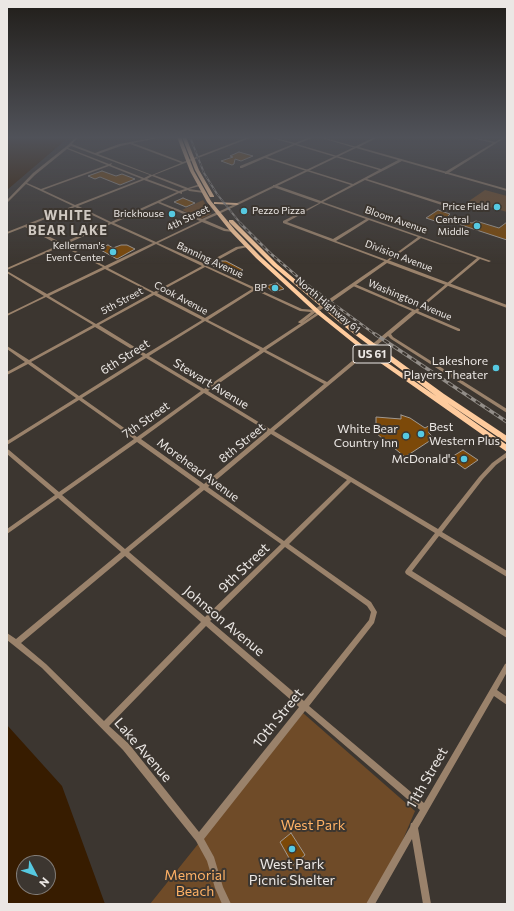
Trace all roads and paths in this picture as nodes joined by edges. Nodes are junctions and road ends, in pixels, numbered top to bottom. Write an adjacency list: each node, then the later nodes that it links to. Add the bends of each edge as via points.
1 (29, 180): 13 (street)
2 (70, 180): 18 (street)
3 (140, 180): 28 (street)
4 (148, 180): 21 (street)
5 (161, 180): 19 (street)
6 (196, 180): 14 (main road, North Highway 61 / US 61)
7 (204, 180): 17 (main road, North Highway 61 / US 61)
8 (287, 180): 16 (street, 4th Street)
9 (336, 180): 15 (street)
10 (364, 180): 15 (street)
11 (367, 180): 29 (street)
12 (471, 180): 20 (street)
13 (25, 183): 18 (street, Banning Avenue); 23 (street)
14 (199, 185): 17 (main road); 19 (street); 22 (main road, North Highway 61 / US 61)
15 (353, 185): 25 (street)
16 (274, 186): 25 (street, Bloom Avenue); 27 (street, 4th Street)
17 (208, 188): 26 (main road, North Highway 61 / US 61)
18 (41, 190): 28 (street, Banning Avenue)
19 (188, 190): 21 (street); 22 (street)
20 (507, 190)
21 (181, 192): 24 (street)
22 (204, 192): 30 (main road, North Highway 61 / US 61)
23 (7, 202)
24 (158, 202): 32 (street); 33 (street)
25 (321, 202): 31 (street, Bloom Avenue); 38 (street, Division Avenue, via 284,222)
26 (216, 203): 27 (main road); 30 (main road, North Highway 61 / US 61)
27 (237, 204): 30 (street, 4th Street)
28 (74, 206): 33 (street, Banning Avenue); 34 (street)
29 (452, 207)
30 (220, 212): 32 (street, 4th Street); 35 (main road, North Highway 61 / US 61); 42 (main road, North Highway 61 / US 61)
31 (368, 219): 37 (street, Bloom Avenue); 38 (street)
32 (202, 221): 35 (street); 39 (street, 4th Street)
33 (112, 223): 39 (street, Banning Avenue); 40 (street)
34 (26, 226): 36 (street); 40 (street, Cook Avenue)
35 (233, 231): 41 (main road, North Highway 61 / US 61)
36 (7, 234)
37 (421, 237): 43 (street, Bloom Avenue); 44 (street, 7th Street)
38 (333, 241): 44 (street, Division Avenue)
39 (156, 243): 46 (street, Banning Avenue); 47 (street, 4th Street)
40 (62, 245): 47 (street, Cook Avenue); 48 (street)
41 (247, 246): 42 (main road); 46 (street, 5th Street, via 237,248); 56 (main road, North Highway 61 / US 61)
42 (257, 248): 56 (main road, North Highway 61 / US 61)
43 (479, 258): 45 (street, Bloom Avenue); 49 (street, 8th Street)
44 (387, 261): 49 (street, Division Avenue); 50 (street, 7th Street)
45 (489, 261)
46 (205, 266): 51 (street, Banning Avenue); 52 (street, 5th Street)
47 (105, 268): 52 (street, Cook Avenue); 53 (street, 4th Street)
48 (7, 270): 53 (street, Stewart Avenue)
49 (447, 284): 54 (street, Division Avenue); 57 (street, 8th Street)
50 (354, 285): 56 (street, 7th Street); 57 (street, Washington Avenue)
51 (254, 289): 55 (street, Banning Avenue); 60 (street, 6th Street)
52 (155, 293): 60 (street, Cook Avenue); 61 (street, 5th Street)
53 (47, 296): 58 (street, 4th Street); 61 (street, Stewart Avenue)
54 (507, 307)
55 (301, 310): 56 (street, Banning Avenue); 59 (street)
56 (319, 310): 59 (street, 7th Street); 62 (street, 7th Street); 65 (main road, North Highway 61 / US 61); 68 (main road, North Highway 61 / US 61)
57 (414, 311): 63 (street, Washington Avenue); 64 (street, 8th Street)
58 (7, 315)
59 (305, 318): 62 (street, 7th Street)
60 (205, 320): 67 (street, Cook Avenue); 69 (street, 6th Street)
61 (96, 325): 69 (street, Stewart Avenue); 70 (street, 5th Street)
62 (298, 326): 67 (street, 7th Street)
63 (459, 330)
64 (388, 333): 65 (street, 8th Street); 75 (street)
65 (373, 346): 68 (street, 8th Street); 78 (main road, North Highway 61 / US 61)
66 (7, 348): 70 (street, Morehead Avenue)
67 (263, 350): 72 (street, Cook Avenue); 73 (street, 7th Street)
68 (367, 351): 72 (street, 8th Street); 80 (main road, North Highway 61 / US 61)
69 (146, 356): 73 (street, Stewart Avenue); 74 (street, 6th Street)
70 (29, 362): 71 (street, 5th Street); 74 (street, Morehead Avenue)
71 (7, 374)
72 (328, 384): 76 (street, 8th Street)
73 (204, 391): 76 (street, Stewart Avenue); 77 (street, 7th Street)
74 (78, 398): 77 (street, Morehead Avenue); 79 (street, 6th Street)
75 (507, 411)
76 (271, 432): 83 (street, Stewart Avenue); 84 (street, 8th Street)
77 (136, 439): 84 (street, Morehead Avenue); 85 (street, 7th Street)
78 (507, 440)
79 (7, 443)
80 (507, 449)
81 (7, 451): 85 (street, Johnson Avenue)
82 (507, 454): 87 (street, via 481,478)
83 (350, 480): 87 (street, Stewart Avenue); 88 (street, 9th Street)
84 (203, 487): 88 (street, Morehead Avenue); 89 (street, 8th Street)
85 (59, 495): 86 (street, 7th Street); 89 (street, Johnson Avenue)
86 (7, 532)
87 (438, 532): 90 (street, Stewart Avenue); 93 (street, via 408,572)
88 (284, 545): 91 (street, Morehead Avenue, via 369,604); 92 (street, 9th Street)
89 (124, 553): 92 (street, Johnson Avenue); 95 (street, 8th Street)
90 (507, 574)
91 (374, 612): 99 (street, 10th Street, via 372,621)
92 (205, 622): 99 (street, Johnson Avenue); 100 (street, 9th Street)
93 (507, 635)
94 (7, 636): 95 (street, Lake Avenue)
95 (16, 643): 100 (street, Lake Avenue, via 44,666)
96 (507, 666): 97 (street, 11th Street)
97 (493, 692): 98 (street); 101 (street, 11th Street)
98 (507, 701)
99 (304, 706): 101 (street, Johnson Avenue); 103 (street, 10th Street)
100 (105, 725): 103 (street, Lake Avenue, via 126,747)
101 (424, 809): 102 (street, 11th Street)
102 (414, 826): 105 (street, 11th Street); 106 (street)
103 (199, 838): 104 (street, Lake Avenue, via 211,860 219,888)
104 (227, 904)
105 (370, 904)
106 (427, 904)

